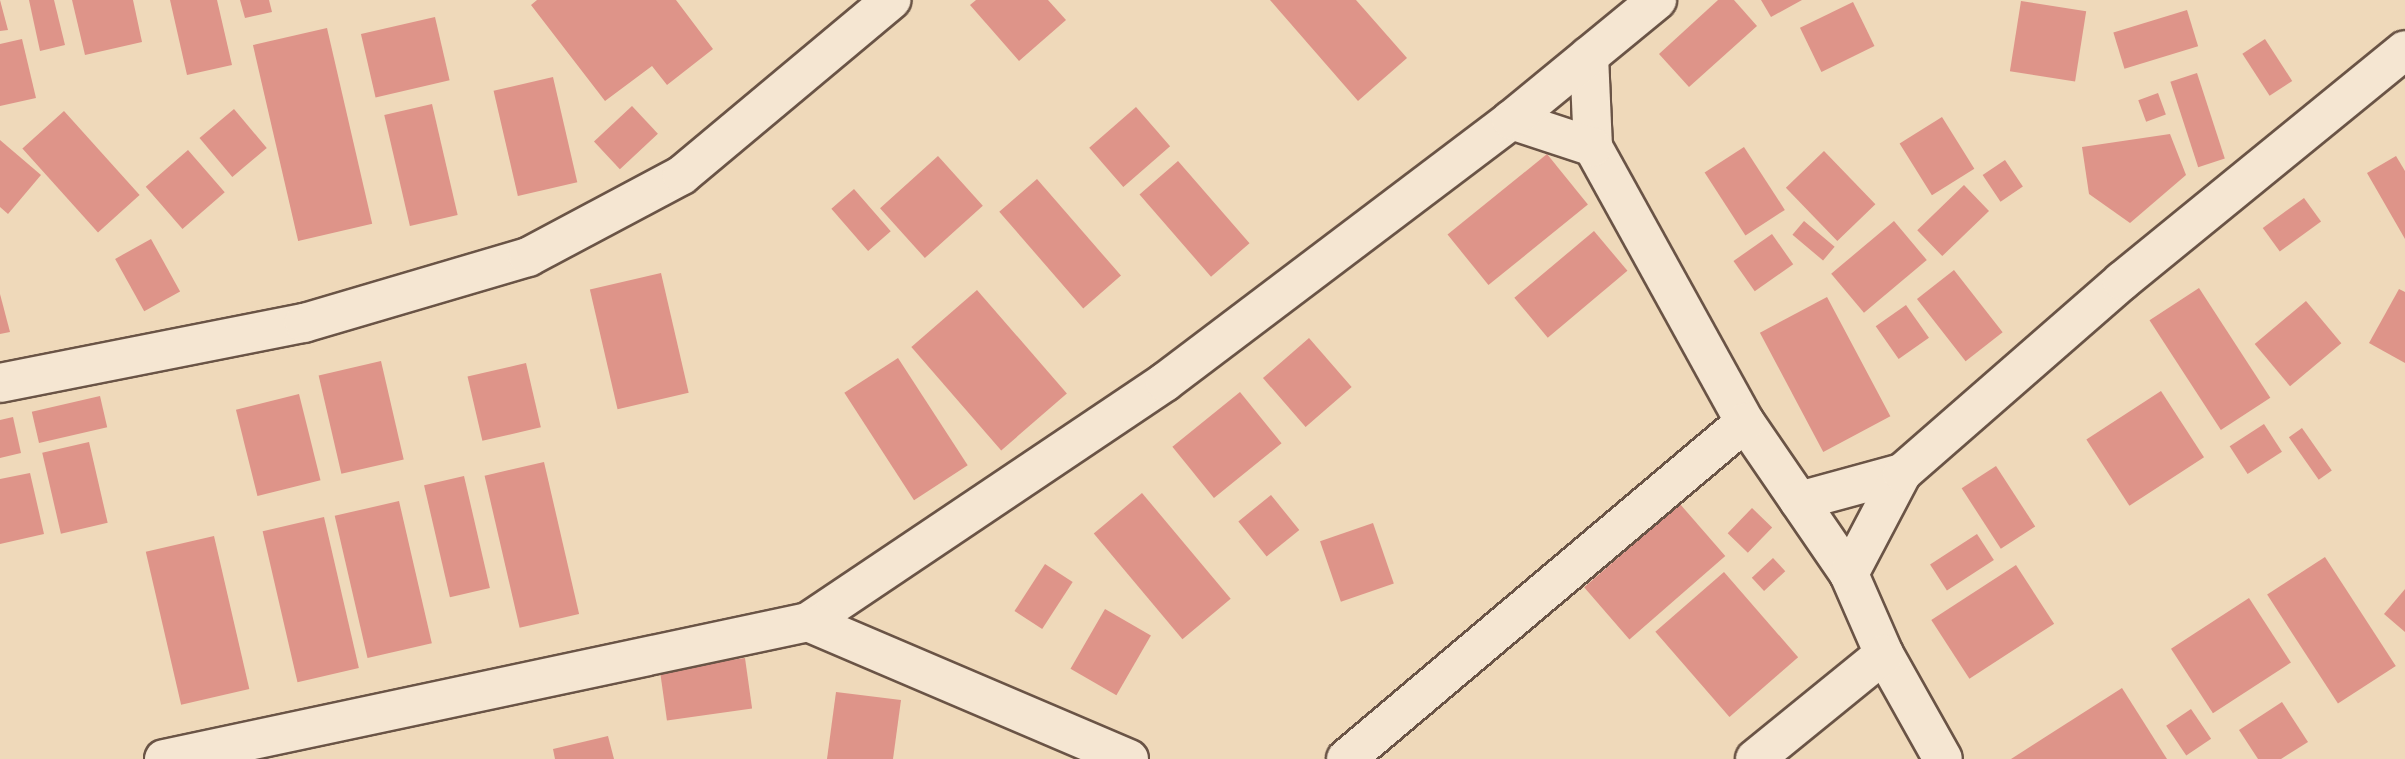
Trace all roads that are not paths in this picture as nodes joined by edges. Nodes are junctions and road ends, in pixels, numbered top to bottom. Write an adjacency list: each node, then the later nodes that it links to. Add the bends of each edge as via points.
1 (891, 0): 7 (street, via 682,175 528,257 304,323)
2 (1657, 0): 4 (street)
3 (2405, 50): 9 (street, via 2122,281)
4 (1589, 56): 5 (street); 6 (street)
5 (1511, 120): 6 (street); 12 (street, via 1165,382)
6 (1593, 147): 8 (street)
7 (0, 383)
8 (1745, 422): 10 (street); 16 (street)
9 (1902, 473): 10 (street); 11 (street)
10 (1799, 501): 11 (street)
11 (1849, 574): 13 (street)
12 (808, 622): 14 (street); 15 (street)
13 (1884, 654): 17 (street); 18 (street)
14 (164, 759)
15 (1129, 759)
16 (1346, 759)
17 (1755, 759)
18 (1943, 759)

